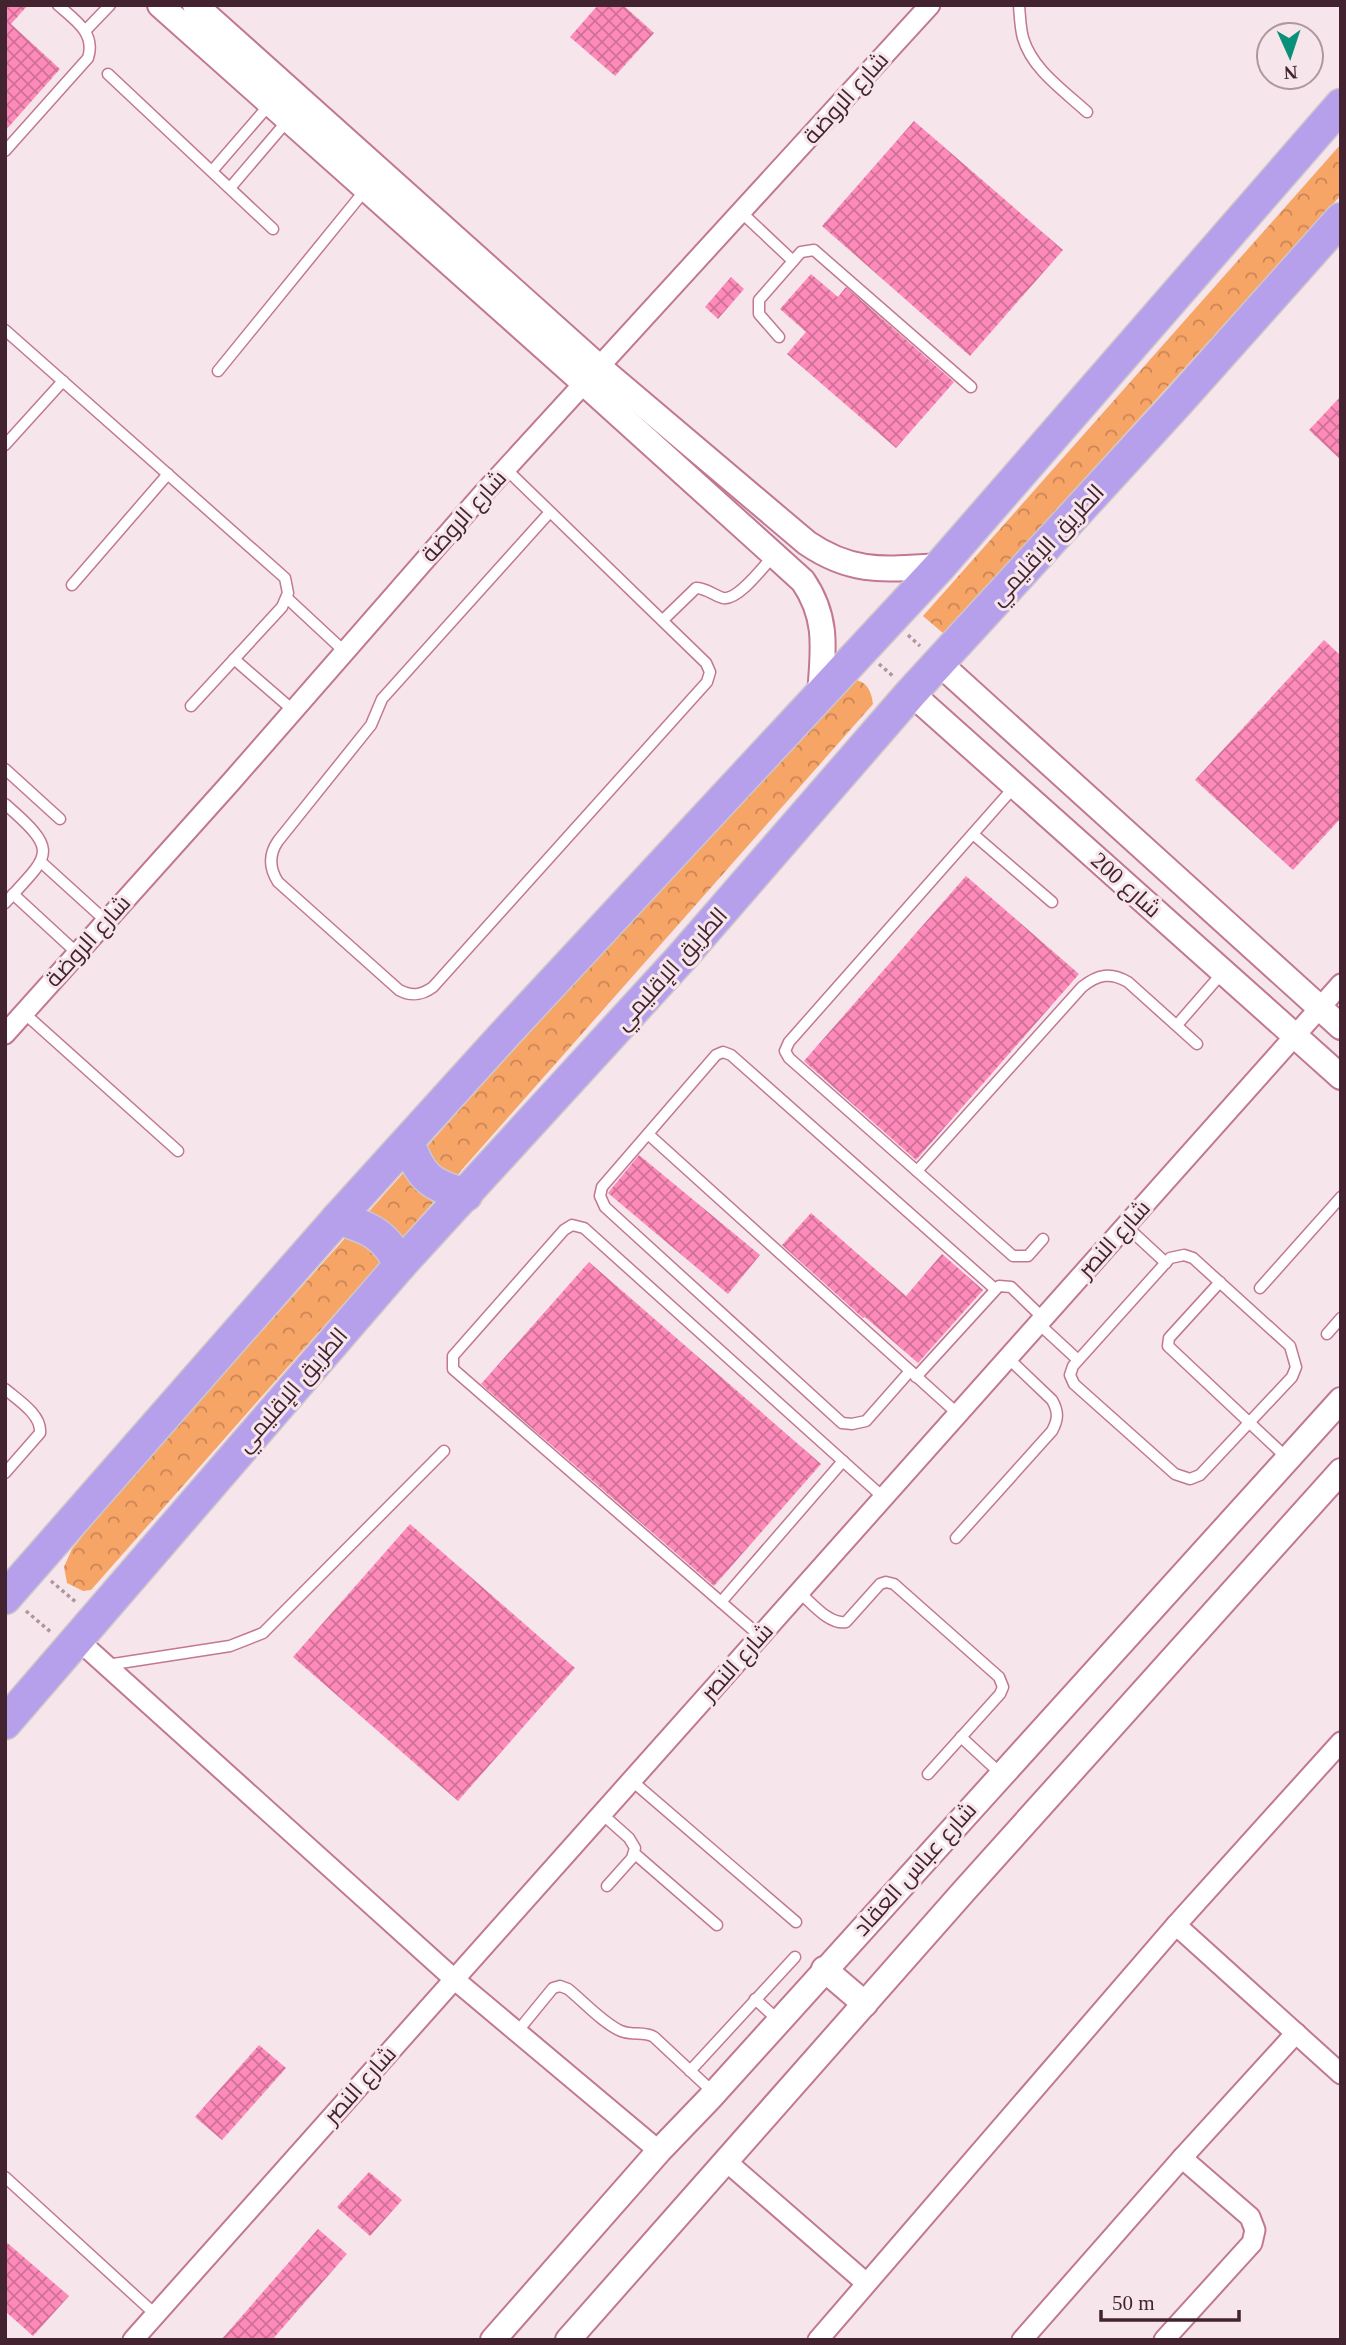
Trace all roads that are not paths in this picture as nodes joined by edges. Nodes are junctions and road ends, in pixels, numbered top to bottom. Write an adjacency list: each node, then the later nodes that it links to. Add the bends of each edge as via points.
1 (58, 5): 7 (lane)
2 (110, 5): 7 (lane)
3 (160, 5): 11 (street)
4 (195, 5): 23 (street, via 400,187)
5 (930, 5): 16 (street, شارع الروضة)
6 (1019, 5): 10 (lane, via 1022,35 1031,56)
7 (86, 30): 12 (lane, via 88,58)
8 (108, 74): 13 (lane)
9 (1341, 105): 31 (highway)
10 (1087, 111)
11 (279, 112): 13 (lane); 14 (lane); 15 (street)
12 (5, 151)
13 (212, 171): 14 (lane)
14 (230, 188): 18 (lane)
15 (366, 188): 22 (lane); 23 (street)
16 (741, 212): 19 (lane); 23 (street, شارع الروضة)
17 (1341, 219): 37 (highway, الطريق الإقليمي)
18 (273, 229)
19 (793, 261): 21 (lane, via 758,304 762,320); 25 (lane, via 805,250 818,251)
20 (5, 330): 24 (lane)
21 (779, 337)
22 (218, 370)
23 (592, 375): 27 (street, شارع الروضة); 30 (street); 31 (street, via 828,557 874,568)
24 (63, 381): 26 (lane); 28 (lane)
25 (971, 387)
26 (5, 445)
27 (506, 469): 29 (lane); 35 (street, شارع الروضة)
28 (168, 474): 32 (lane); 33 (lane, via 280,573 287,585)
29 (550, 512): 34 (lane); 34 (lane, via 379,704 371,725 274,847 271,868 278,882 399,990 412,995 427,991 707,682 710,672 706,663)
30 (775, 555): 34 (lane, via 735,596 724,598 696,588); 39 (street, via 803,581 820,612)
31 (940, 566): 39 (highway)
32 (72, 585)
33 (287, 598): 35 (lane); 36 (lane)
34 (663, 620)
35 (345, 652): 41 (street, شارع الروضة)
36 (234, 659): 40 (lane); 41 (lane)
37 (939, 663): 38 (highway, الطريق الإقليمي); 55 (street, شارع 200)
38 (911, 693): 43 (street, شارع 200); 67 (highway, الطريق الإقليمي, via 682,957)
39 (820, 695): 64 (highway)
40 (191, 706)
41 (294, 710): 51 (street, شارع الروضة)
42 (5, 769): 45 (lane)
43 (1015, 786): 46 (lane); 53 (street, شارع 200)
44 (5, 804): 47 (lane, via 38,835)
45 (60, 819)
46 (973, 834): 49 (lane); 66 (lane, via 785,1051)
47 (41, 862): 48 (lane); 51 (lane)
48 (13, 894): 50 (lane); 52 (lane)
49 (1052, 902)
50 (5, 903)
51 (106, 921): 52 (street, شارع الروضة)
52 (77, 953): 56 (street, شارع الروضة)
53 (1224, 972): 57 (lane); 60 (street, شارع 200)
54 (1341, 984): 55 (street, شارع النصر)
55 (1320, 1008): 58 (street, شارع 200); 60 (street, شارع النصر)
56 (24, 1013): 59 (street, شارع الروضة); 65 (lane)
57 (1177, 1025): 61 (lane); 66 (lane, via 1128,982 1117,976 1092,978)
58 (1341, 1027)
59 (5, 1034)
60 (1295, 1036): 62 (street, شارع 200); 70 (street, شارع النصر)
61 (1197, 1044)
62 (1341, 1077)
63 (648, 1134): 76 (lane, via 716,1055 727,1053); 82 (lane); 82 (lane, via 602,1187 605,1207 842,1423 866,1420)
64 (408, 1142): 67 (highway, via 416,1165 429,1181); 69 (highway)
65 (178, 1151)
66 (917, 1171): 71 (lane, via 1013,1256 1028,1256)
67 (466, 1195): 73 (highway, الطريق الإقليمي)
68 (1341, 1197): 75 (lane)
69 (338, 1218): 73 (highway, via 378,1235); 95 (highway)
70 (1126, 1226): 72 (lane); 78 (street, شارع النصر)
71 (1043, 1239)
72 (1166, 1263): 74 (lane, via 1188,1256); 81 (lane)
73 (400, 1265): 97 (highway, الطريق الإقليمي)
74 (1220, 1282): 86 (lane, via 1290,1346 1296,1360 1292,1377); 86 (lane, via 1169,1338 1168,1346)
75 (1260, 1288)
76 (995, 1289): 78 (lane, via 1011,1287); 82 (lane)
77 (1341, 1318): 79 (lane)
78 (1041, 1321): 80 (street, شارع النصر); 81 (lane)
79 (1327, 1334)
80 (1008, 1358): 85 (street, شارع النصر); 93 (lane, via 1052,1400 1057,1408 1055,1424)
81 (1078, 1360): 86 (lane, via 1070,1375 1074,1384 1179,1477 1200,1475)
82 (913, 1374): 85 (lane)
83 (5, 1389): 91 (lane, via 41,1428)
84 (1341, 1401): 88 (street, شارع عباس العقاد)
85 (958, 1414): 92 (street, شارع النصر)
86 (1248, 1423): 88 (lane)
87 (444, 1451): 99 (lane, via 263,1633 230,1646)
88 (1287, 1458): 104 (street, شارع عباس العقاد)
89 (843, 1461): 92 (lane); 96 (lane); 96 (lane, via 579,1224 564,1230 464,1343 451,1361 455,1372)
90 (1341, 1471): 116 (street)
91 (5, 1473)
92 (884, 1498): 94 (street, شارع النصر)
93 (956, 1538)
94 (799, 1592): 98 (street, شارع النصر); 101 (lane, via 834,1622 843,1623 880,1584 894,1584 999,1677 1000,1694)
95 (6, 1596)
96 (721, 1602): 98 (lane)
97 (81, 1635): 99 (street); 100 (highway, الطريق الإقليمي)
98 (760, 1636): 105 (street, شارع النصر)
99 (106, 1665): 114 (street)
100 (5, 1723)
101 (961, 1737): 103 (lane); 104 (lane)
102 (1341, 1742): 111 (street)
103 (928, 1774)
104 (1002, 1774): 113 (street, شارع عباس العقاد)
105 (631, 1780): 106 (street, شارع النصر); 109 (lane)
106 (602, 1814): 107 (lane, via 633,1843); 114 (street, شارع النصر)
107 (634, 1853): 108 (lane); 110 (lane)
108 (607, 1886)
109 (796, 1922)
110 (716, 1924)
111 (1176, 1925): 119 (street); 127 (street)
112 (795, 1956): 115 (lane)
113 (824, 1969): 116 (street); 117 (street, شارع عباس العقاد)
114 (454, 1979): 118 (street); 128 (street, شارع النصر)
115 (755, 1999): 117 (lane); 120 (lane)
116 (865, 2004): 125 (street)
117 (778, 2020): 122 (street, شارع عباس العقاد)
118 (517, 2032): 120 (lane, via 552,1988 560,1986 615,2028 654,2037); 123 (street)
119 (1296, 2034): 121 (street); 124 (street)
120 (691, 2071): 122 (lane)
121 (1341, 2074)
122 (714, 2093): 123 (street, شارع عباس العقاد)
123 (659, 2151): 130 (street, شارع عباس العقاد)
124 (1182, 2158): 133 (street); 134 (street, via 1250,2217 1255,2230 1252,2243)
125 (727, 2162): 127 (street); 131 (street)
126 (5, 2177): 128 (lane)
127 (866, 2283): 132 (street)
128 (155, 2314): 129 (street, شارع النصر)
129 (133, 2340)
130 (493, 2340)
131 (568, 2340)
132 (817, 2340)
133 (1022, 2340)
134 (1164, 2340)

